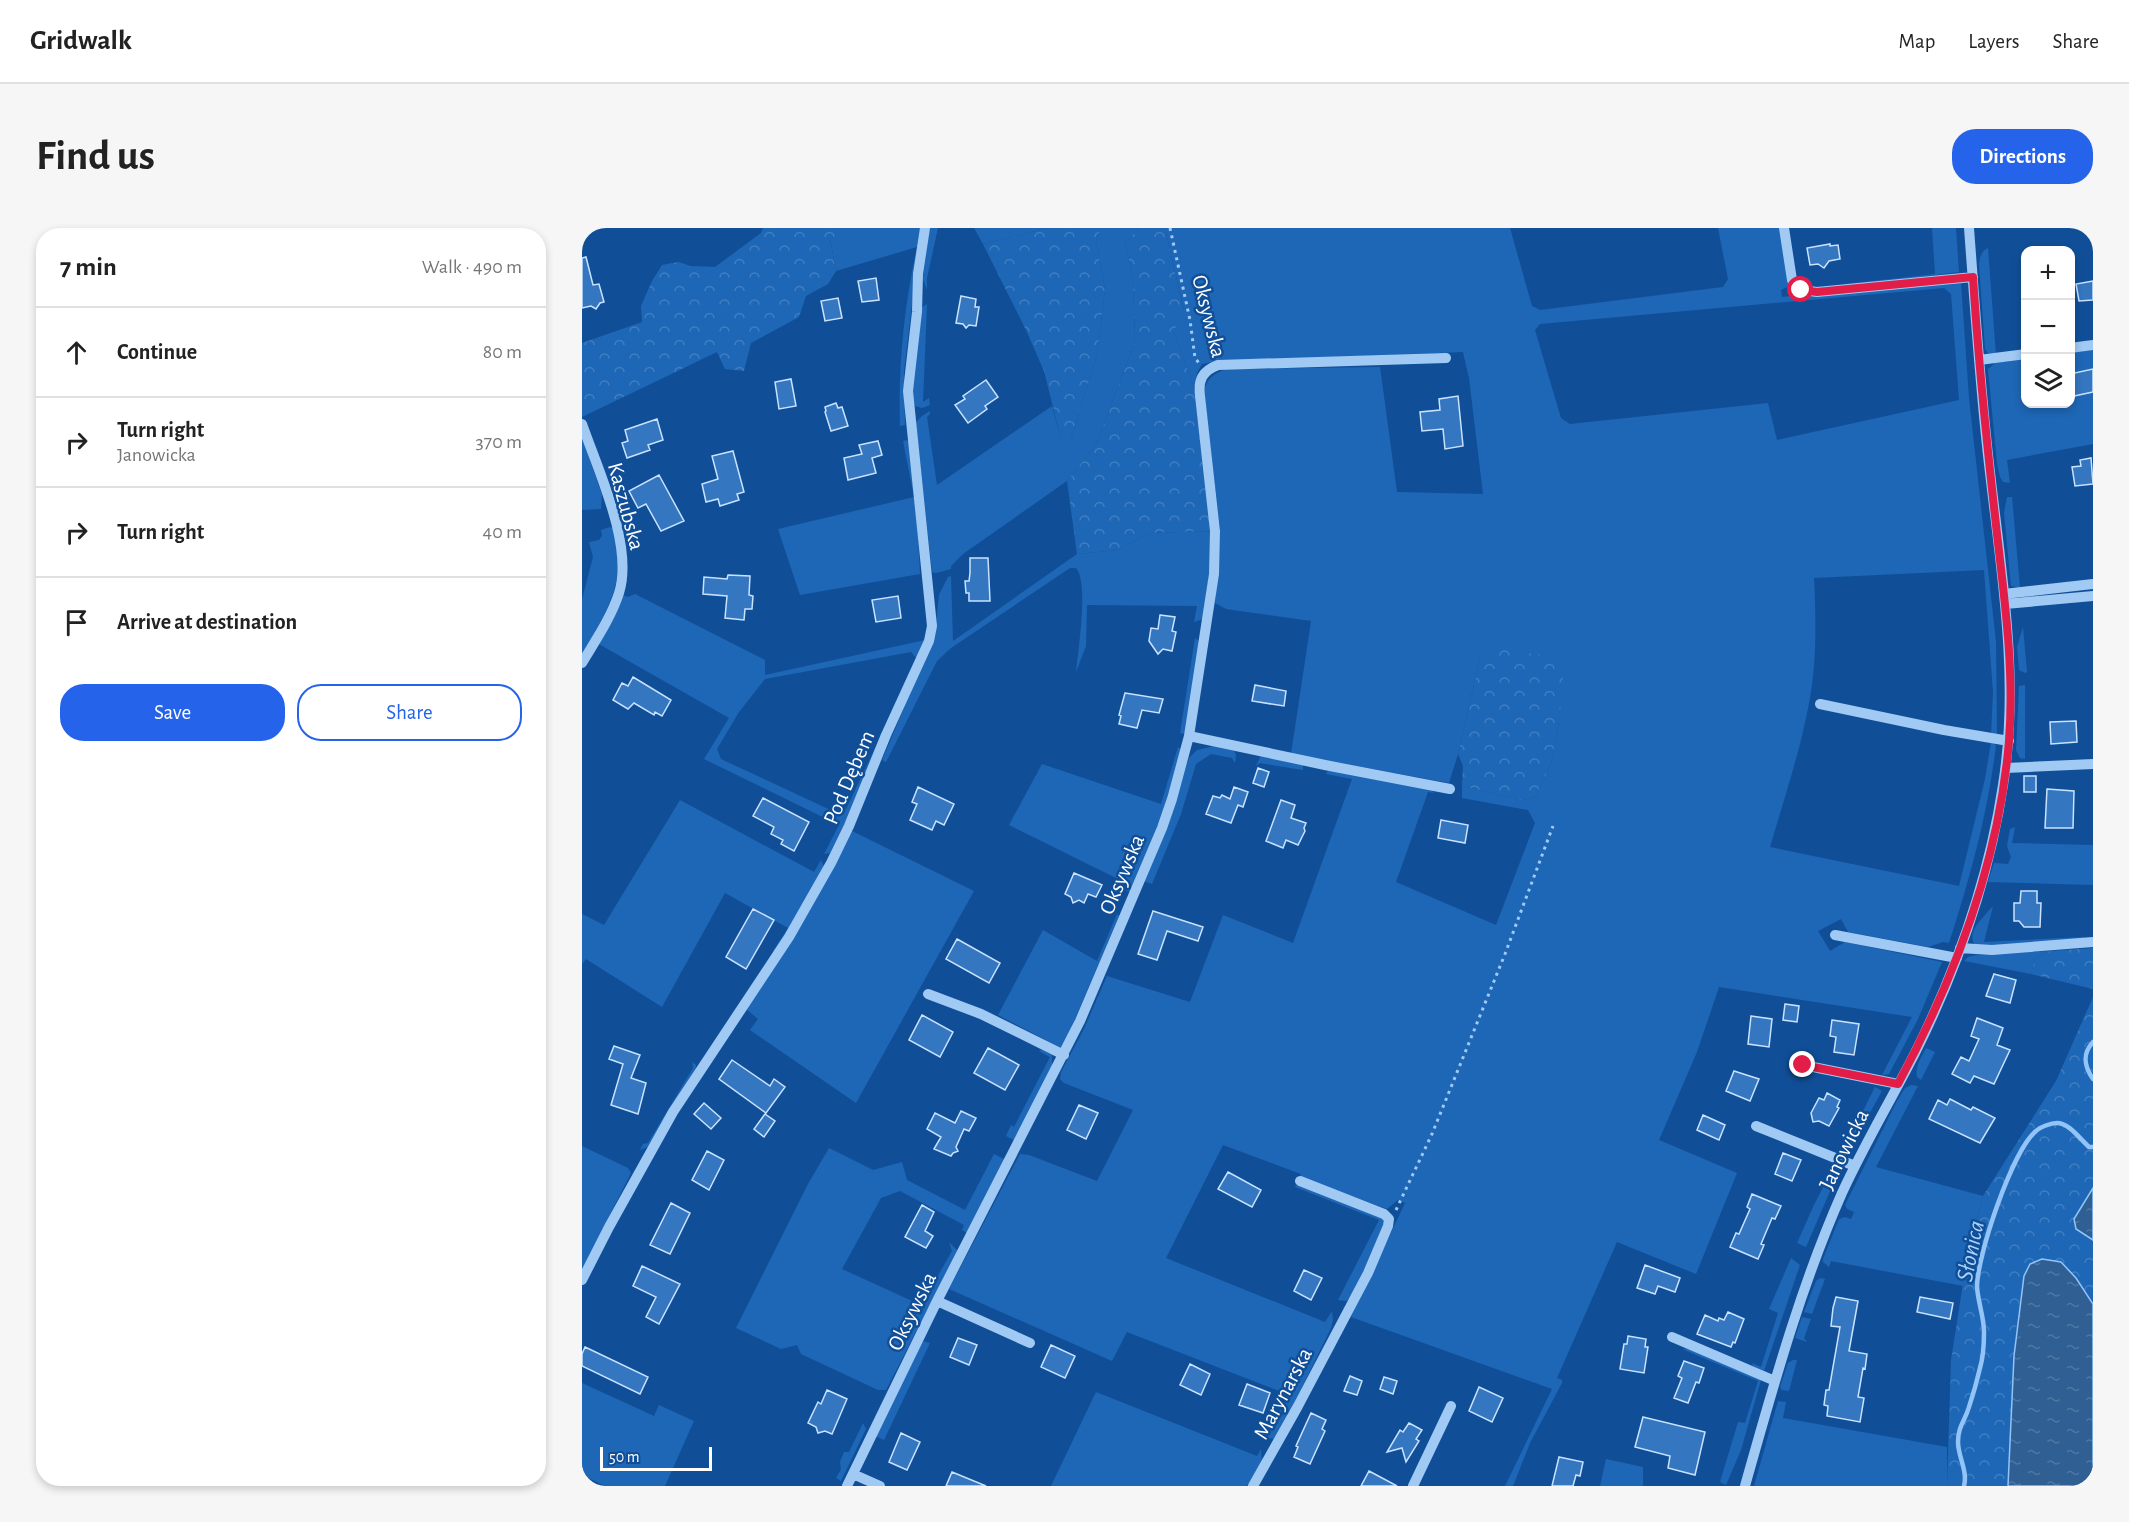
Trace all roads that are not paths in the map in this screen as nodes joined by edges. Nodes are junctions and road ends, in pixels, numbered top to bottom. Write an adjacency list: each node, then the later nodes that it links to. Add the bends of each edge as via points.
1 (925, 228): 31 (street, Pod Dębem, via 908,392 932,626 929,641 826,873 789,937 673,1112)
2 (1784, 228): 4 (street, via 1792,280 1801,290 1817,292)
3 (1969, 228): 4 (street, Janowicka)
4 (1973, 277): 9 (street, Janowicka)
5 (2093, 345): 6 (street)
6 (2075, 347)
7 (2021, 355): 9 (street)
8 (1446, 358): 16 (street, Oksywska, via 1218,365 1204,373 1199,386 1215,554)
9 (1979, 360): 13 (street, Janowicka)
10 (582, 424): 14 (street, Kaszubska, via 619,537 623,570 619,594)
11 (2093, 584): 13 (street)
12 (2093, 596): 13 (street)
13 (2004, 599): 17 (street, Janowicka, via 2010,669)
14 (582, 663)
15 (1820, 704): 17 (street)
16 (1189, 736): 20 (street); 25 (street, Oksywska, via 1162,828)
17 (2009, 741): 19 (street, Janowicka)
18 (2093, 764): 19 (street)
19 (2006, 768): 23 (street, Janowicka, via 1989,852)
20 (1450, 789)
21 (1835, 935): 23 (street)
22 (2093, 942): 23 (street)
23 (1958, 953): 27 (street, Janowicka)
24 (928, 994): 25 (street, via 981,1014)
25 (1064, 1055): 32 (street, Oksywska)
26 (1803, 1065): 27 (street)
27 (1898, 1084): 29 (street, Janowicka)
28 (1756, 1126): 29 (street)
29 (1855, 1166): 35 (street, Janowicka, via 1811,1268)
30 (1300, 1181): 40 (street, Marynarska, via 1384,1214 1389,1219 1388,1226 1298,1407)
31 (582, 1280)
32 (937, 1301): 34 (street); 37 (street, Oksywska)
33 (1672, 1337): 35 (street)
34 (1030, 1343)
35 (1775, 1381): 42 (street, Janowicka)
36 (1451, 1407): 41 (street)
37 (852, 1474): 38 (street, Oksywska); 39 (street)
38 (847, 1486)
39 (880, 1486)
40 (1253, 1486)
41 (1413, 1486)
42 (1744, 1486)

